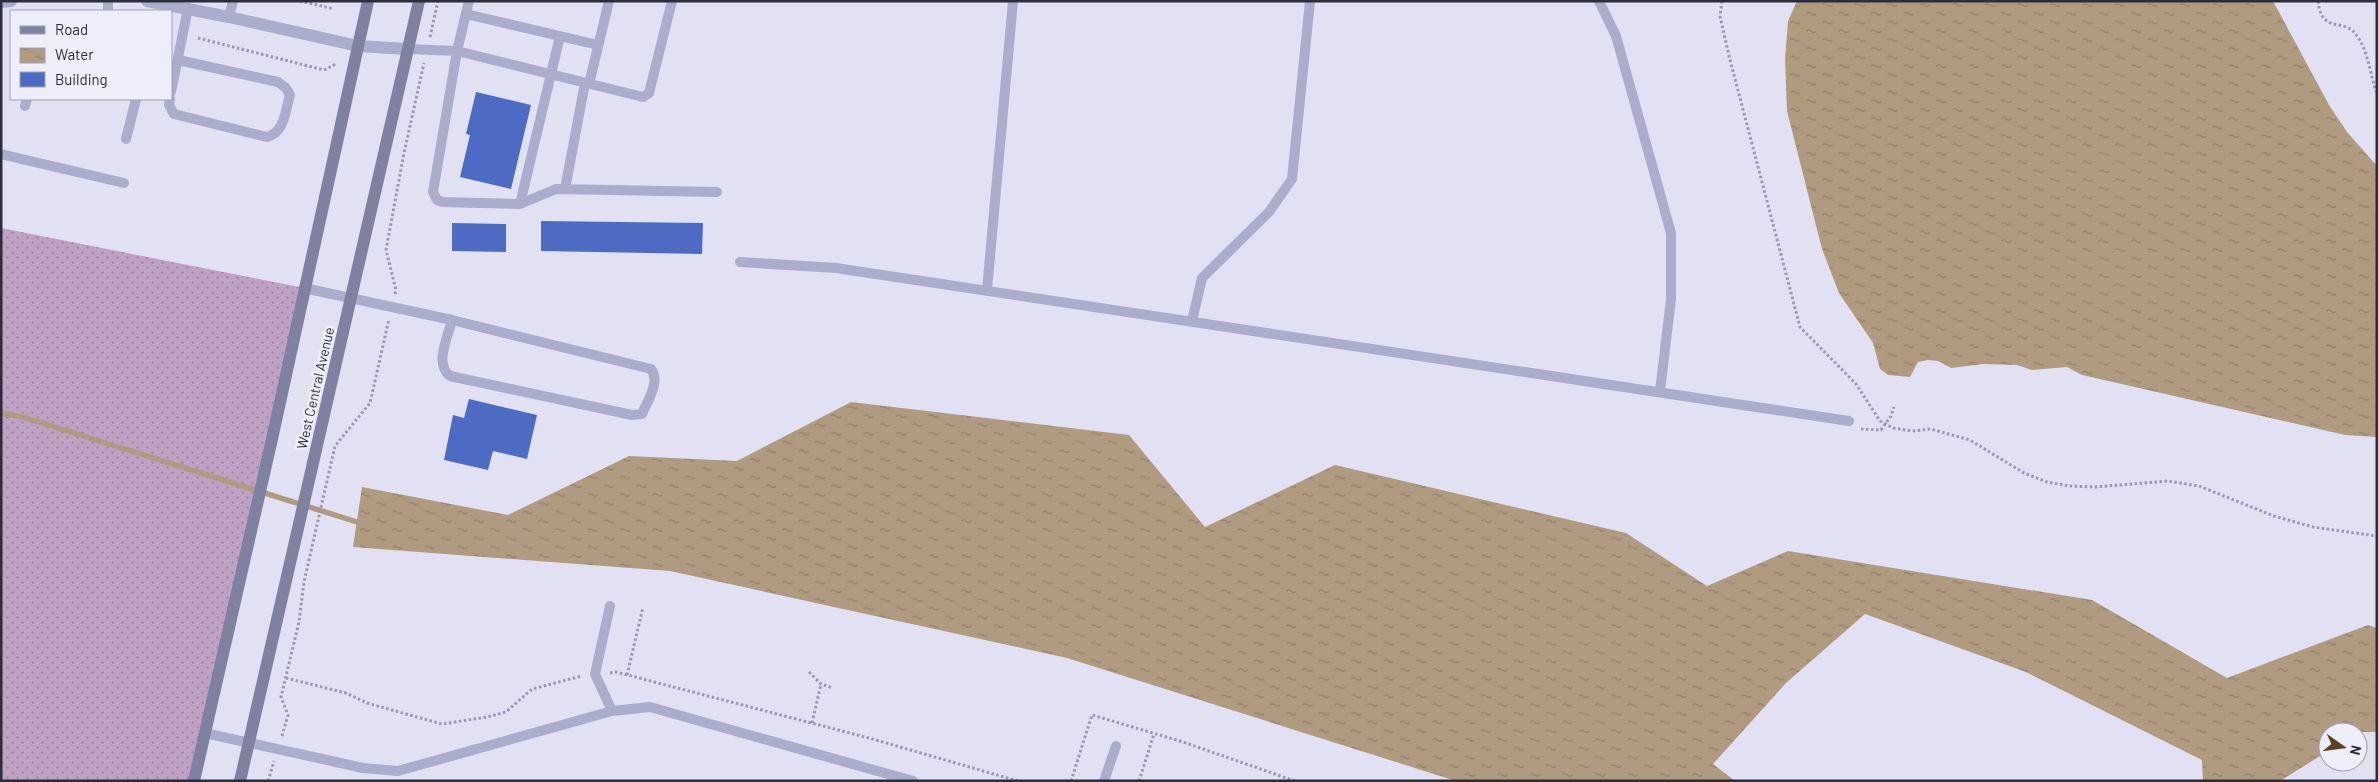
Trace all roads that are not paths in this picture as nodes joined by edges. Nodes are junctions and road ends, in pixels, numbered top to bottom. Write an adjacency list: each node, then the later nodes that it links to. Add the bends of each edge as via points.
1 (11, 1): 12 (street)
2 (147, 1): 13 (street)
3 (232, 1): 15 (lane)
4 (368, 1): 18 (main road)
5 (419, 1): 19 (main road, West Central Avenue)
6 (469, 1): 14 (lane)
7 (609, 1): 17 (lane)
8 (672, 1): 23 (lane, via 647,96)
9 (1014, 1): 35 (lane)
10 (1310, 1): 38 (lane, via 1292,180 1269,212 1202,278)
11 (1600, 1): 39 (lane, via 1616,36 1672,233 1671,299)
12 (1, 2)
13 (188, 8): 15 (street); 21 (lane)
14 (466, 14): 16 (lane); 20 (lane)
15 (229, 17): 18 (street)
16 (560, 36): 17 (lane); 22 (lane)
17 (598, 44): 23 (lane)
18 (358, 46): 19 (street); 34 (main road)
19 (408, 49): 20 (lane); 36 (main road, West Central Avenue)
20 (457, 51): 22 (lane); 32 (lane, via 434,196 442,202)
21 (178, 60): 24 (lane); 26 (lane, via 278,82 290,95 281,128 267,137 174,114 168,105)
22 (551, 74): 23 (lane); 32 (lane)
23 (587, 83): 30 (lane)
24 (172, 87)
25 (136, 100): 27 (lane)
26 (170, 100)
27 (126, 139)
28 (1, 154): 29 (lane)
29 (124, 183)
30 (565, 189): 31 (lane); 32 (lane, via 556,189)
31 (717, 192)
32 (520, 204)
33 (740, 262): 35 (lane, via 836,268)
34 (304, 288): 36 (lane); 43 (main road)
35 (987, 290): 38 (lane)
36 (351, 298): 37 (lane); 44 (main road, West Central Avenue)
37 (452, 320): 37 (lane, via 651,369 655,377 642,414 632,415 450,376 441,362)
38 (1192, 321): 39 (lane)
39 (1660, 391): 40 (lane)
40 (1852, 425)
41 (610, 606): 42 (lane, via 595,674)
42 (612, 711): 44 (lane, via 398,772 363,768); 48 (lane, via 650,707)
43 (204, 732): 44 (lane); 46 (main road)
44 (249, 743): 47 (main road, West Central Avenue)
45 (1116, 746): 49 (lane)
46 (194, 781)
47 (240, 781)
48 (913, 781)
49 (1104, 781)

